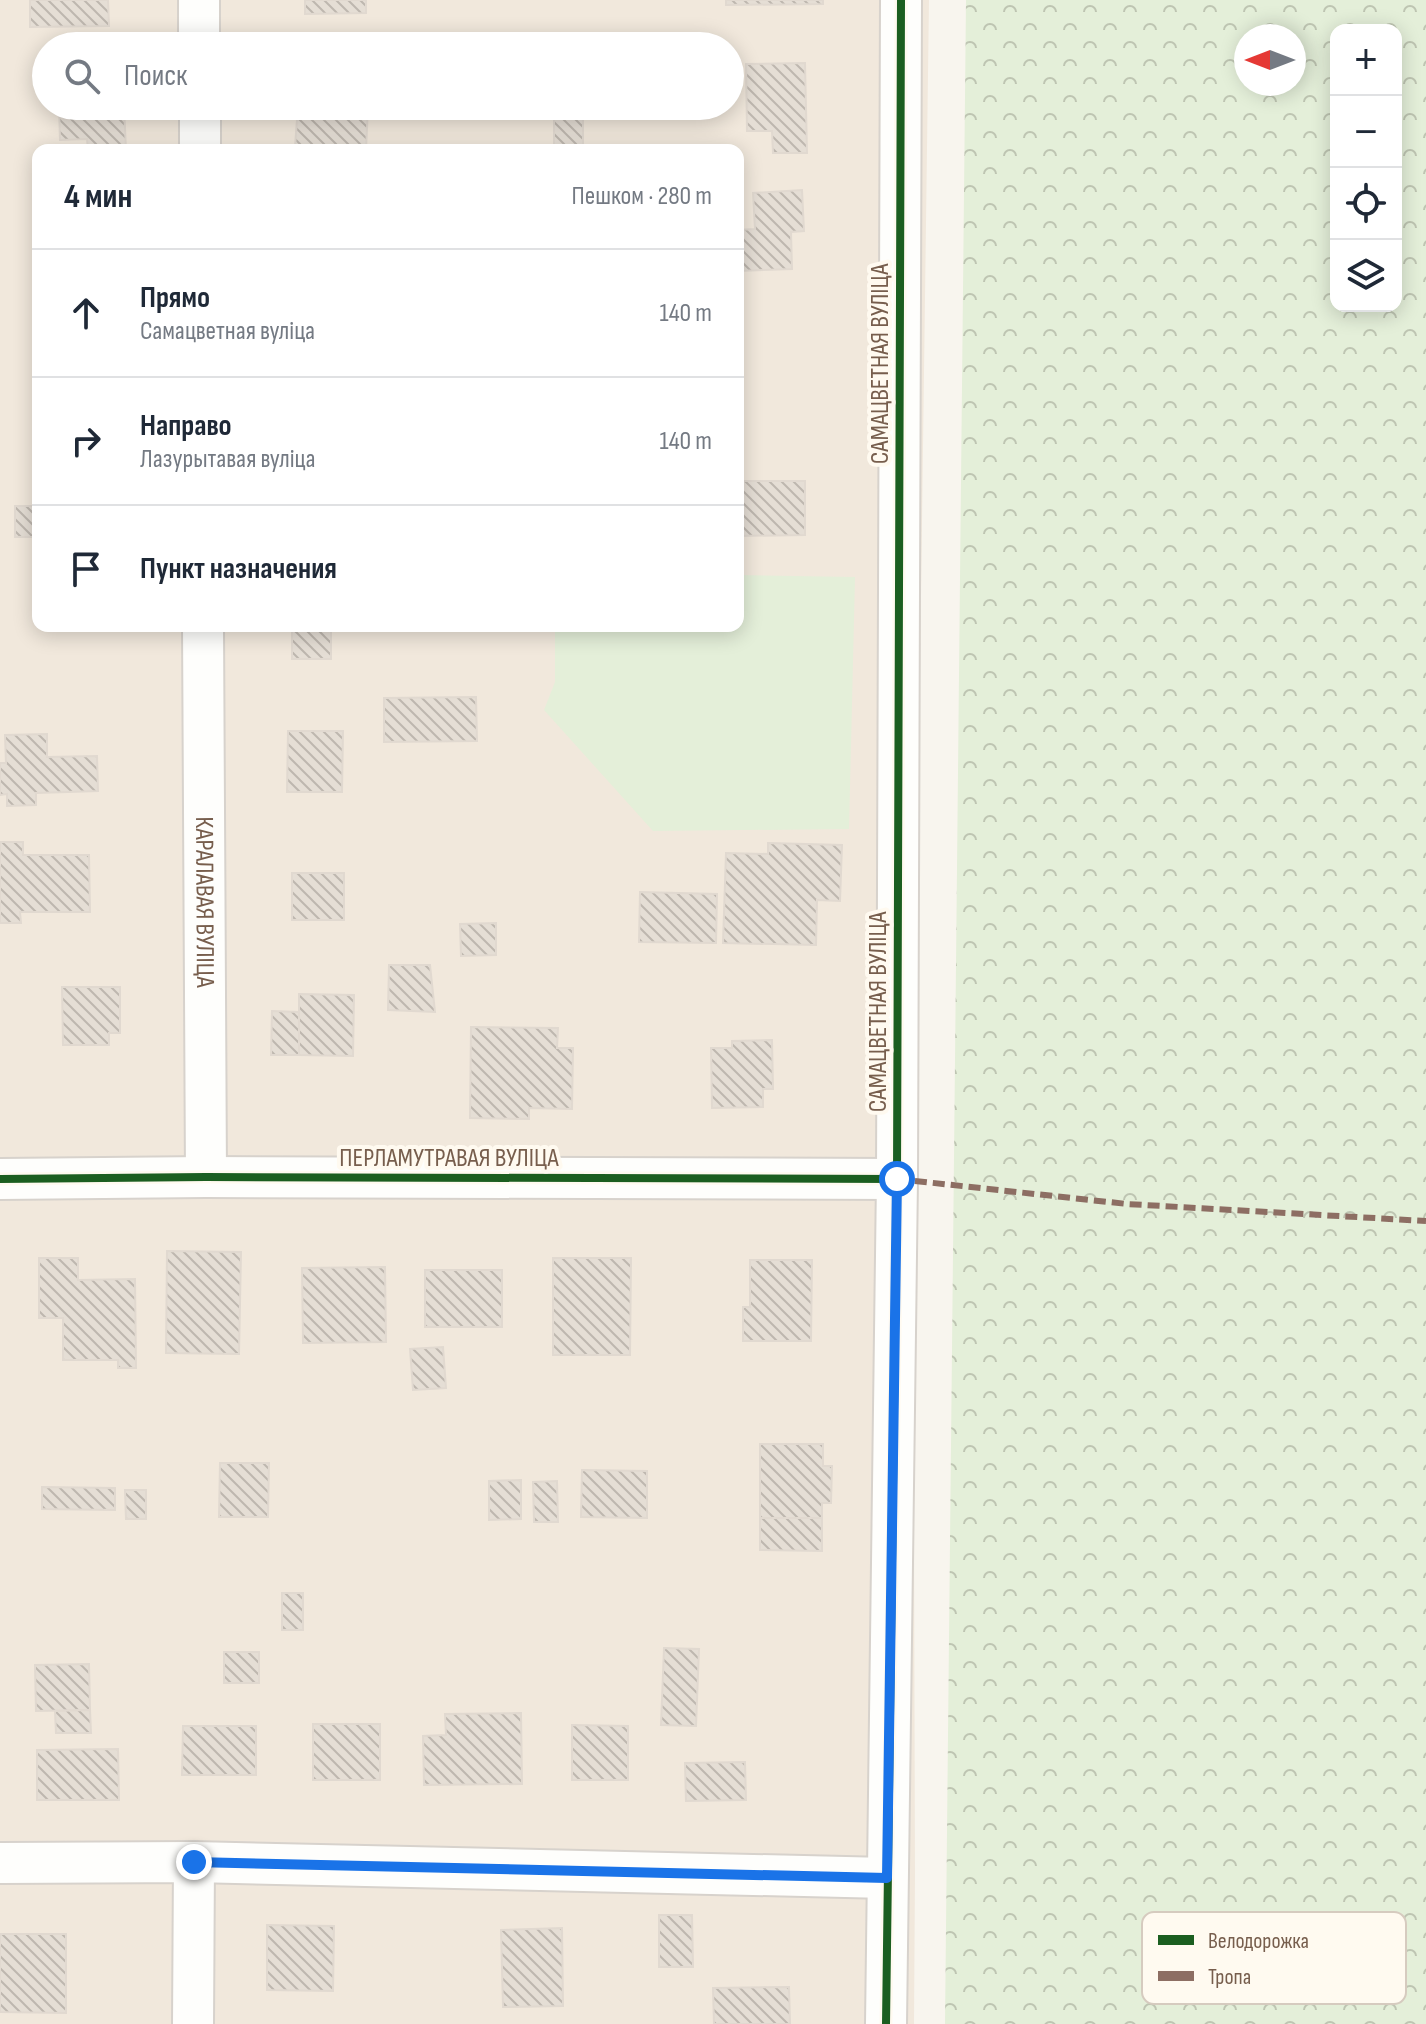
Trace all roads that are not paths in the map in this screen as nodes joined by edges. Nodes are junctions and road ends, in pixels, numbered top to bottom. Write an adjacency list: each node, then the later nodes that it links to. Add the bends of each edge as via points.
1 (199, 0): 3 (street)
2 (901, 0): 9 (street, САМАЦВЕТНАЯ ВУЛІЦА)
3 (199, 32)
4 (200, 120): 5 (street)
5 (200, 144)
6 (203, 632): 7 (street, КАРАЛАВАЯ ВУЛІЦА)
7 (206, 1177): 8 (street, ПЕРЛАМУТРАВАЯ ВУЛІЦА); 9 (street, ПЕРЛАМУТРАВАЯ ВУЛІЦА)
8 (0, 1179)
9 (897, 1179): 12 (street, САМАЦВЕТНАЯ ВУЛІЦА)
10 (194, 1862): 11 (street); 12 (street); 13 (street)
11 (0, 1863)
12 (887, 1878): 14 (street, САМАЦВЕТНАЯ ВУЛІЦА)
13 (193, 2024)
14 (886, 2024)

